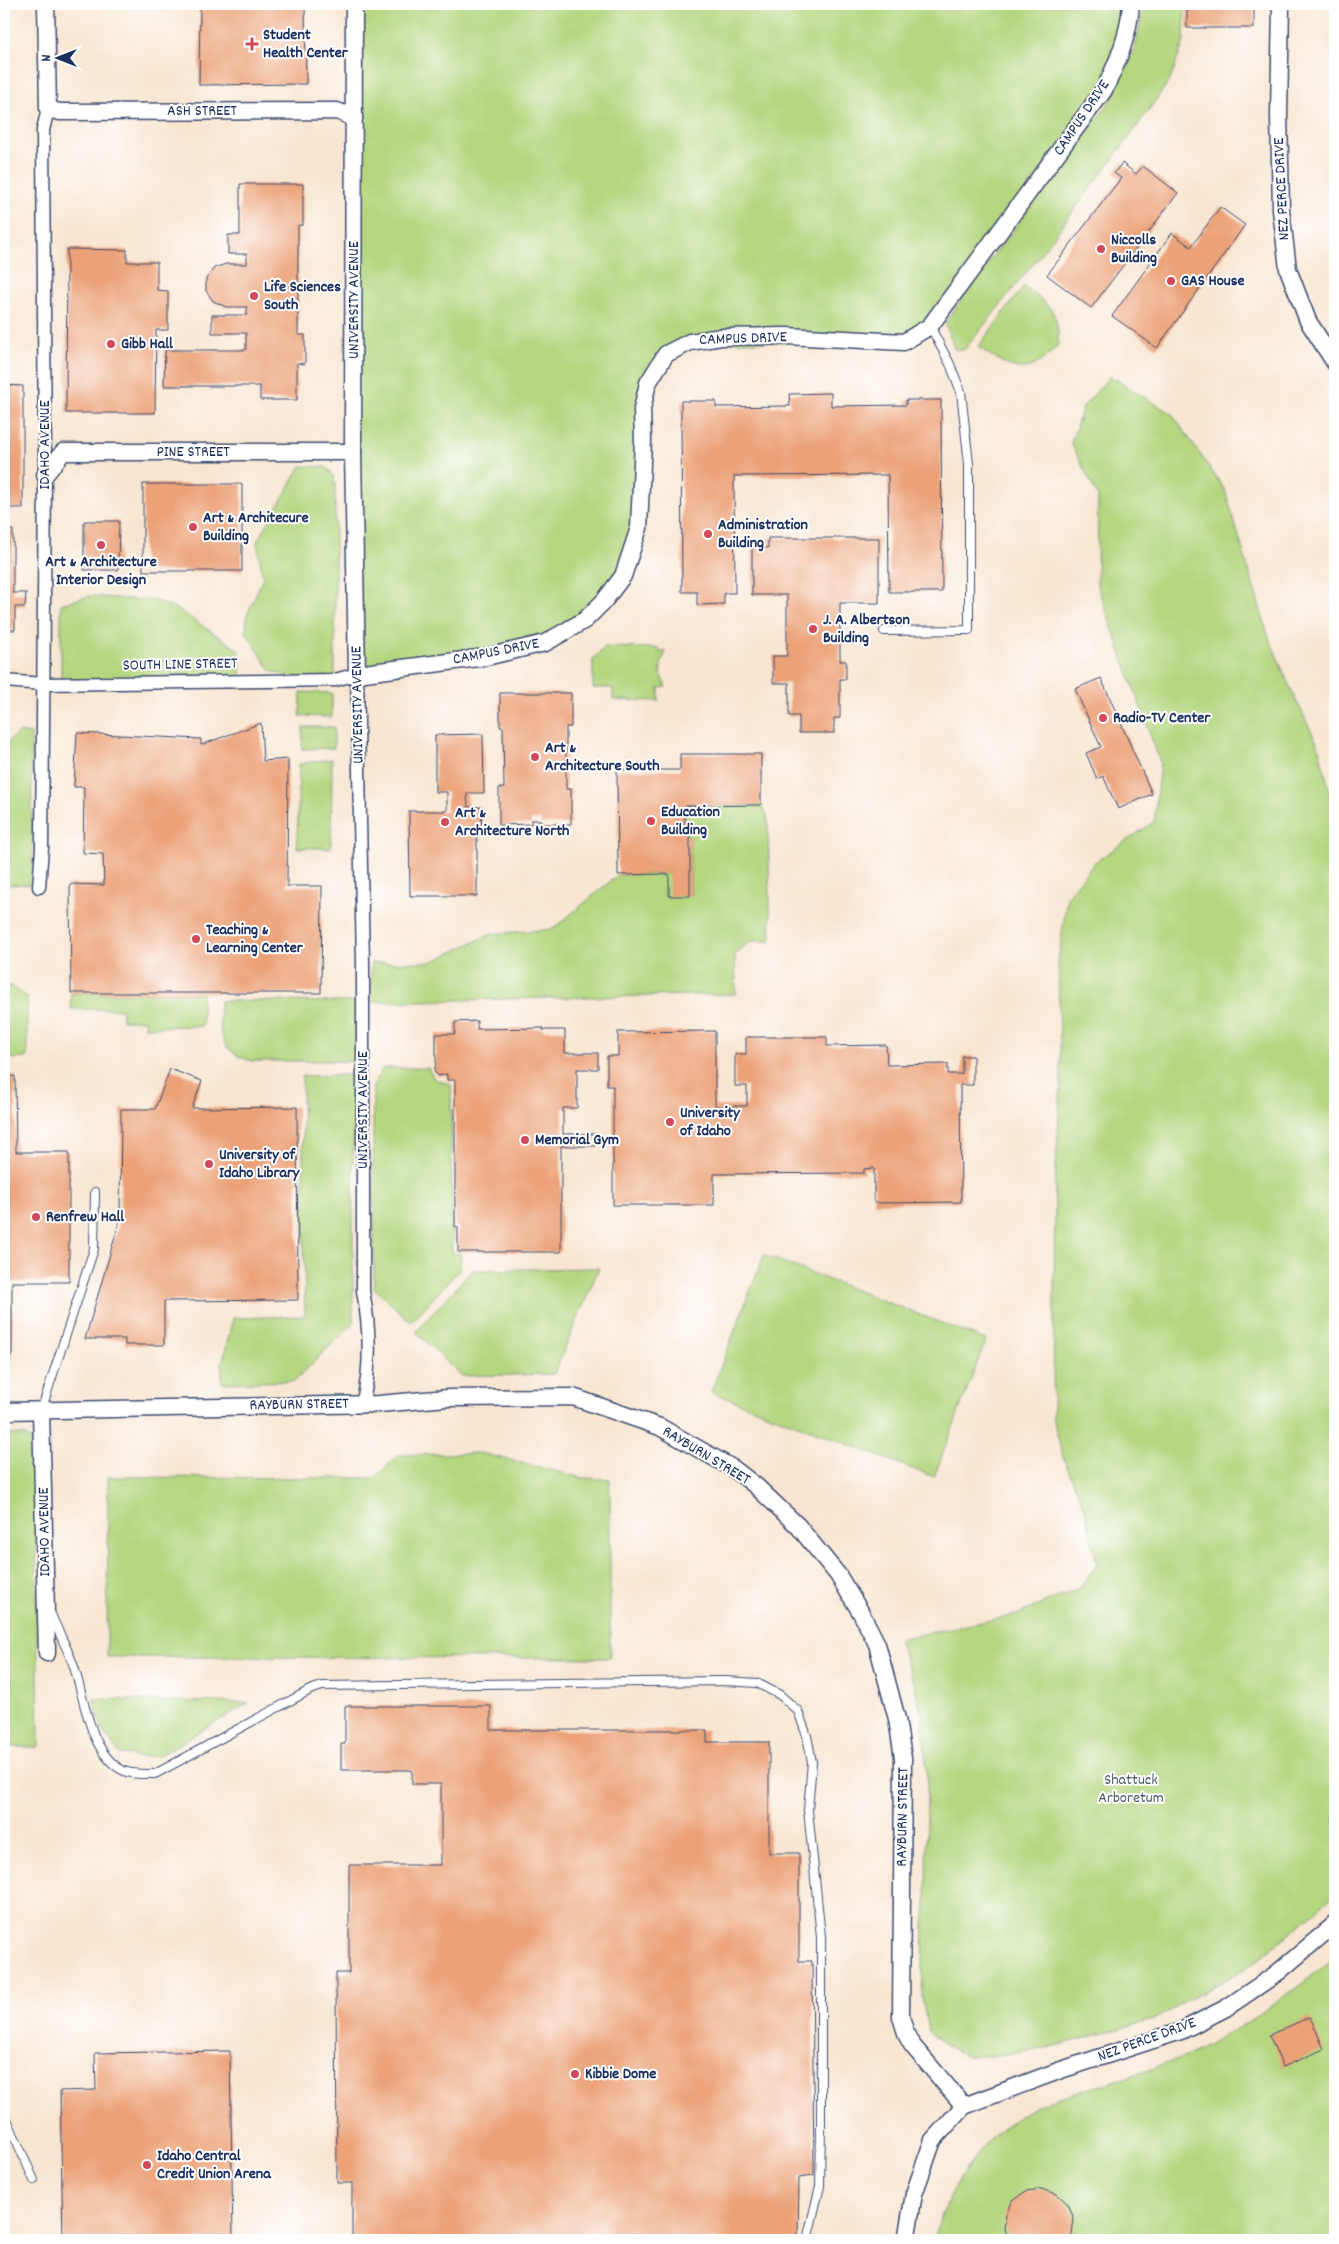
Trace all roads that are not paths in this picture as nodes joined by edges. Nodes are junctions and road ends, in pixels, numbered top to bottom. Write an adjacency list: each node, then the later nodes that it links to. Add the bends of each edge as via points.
1 (46, 4): 5 (street, IDAHO AVENUE)
2 (354, 4): 6 (street, UNIVERSITY AVENUE)
3 (1131, 4): 7 (street, CAMPUS DRIVE, via 1125,39 1104,90)
4 (1281, 4): 8 (street, NEZ PERCE DRIVE, via 1281,210 1288,269 1308,321)
5 (48, 109): 6 (street, ASH STREET, via 60,112 337,110); 10 (street, IDAHO AVENUE, via 43,130)
6 (354, 118): 9 (street, UNIVERSITY AVENUE)
7 (930, 326): 11 (lane, via 961,392 969,464 969,630); 12 (street, CAMPUS DRIVE, via 904,342 786,336 721,338 690,342 666,354 648,383 642,409 639,528 623,576 604,602 585,620 545,643 486,657)
8 (1335, 363)
9 (353, 452): 10 (street, PINE STREET, via 63,452); 12 (street, UNIVERSITY AVENUE)
10 (45, 475): 14 (street, IDAHO AVENUE)
11 (884, 631)
12 (357, 674): 14 (street, SOUTH LINE STREET, via 335,680); 17 (street, UNIVERSITY AVENUE, via 363,963 363,1291 369,1324 368,1383)
13 (4, 681): 14 (street, SOUTH LINE STREET)
14 (43, 684): 15 (street, IDAHO AVENUE)
15 (39, 887)
16 (95, 1192): 19 (lane, via 94,1248)
17 (362, 1404): 19 (street, RAYBURN STREET); 23 (street, RAYBURN STREET, via 446,1398 573,1396 660,1427 734,1470 756,1486 813,1544 838,1575 873,1636 897,1719 904,1758 901,2017 912,2045)
18 (4, 1411): 19 (street, RAYBURN STREET)
19 (41, 1411): 20 (street, IDAHO AVENUE)
20 (47, 1606): 21 (street, IDAHO AVENUE); 26 (lane, via 73,1665 96,1741 109,1761 124,1771 138,1774 155,1774 322,1686 726,1681 757,1683 780,1695 798,1711 808,1736 812,1762 808,1810 821,1937 820,2186)
21 (47, 1653)
22 (1335, 1924): 23 (street, NEZ PERCE DRIVE, via 1276,1974 1226,2008 1181,2031)
23 (964, 2106): 27 (street, via 933,2140 914,2194)
24 (4, 2113): 25 (lane)
25 (34, 2180)
26 (807, 2240)
27 (906, 2240)

